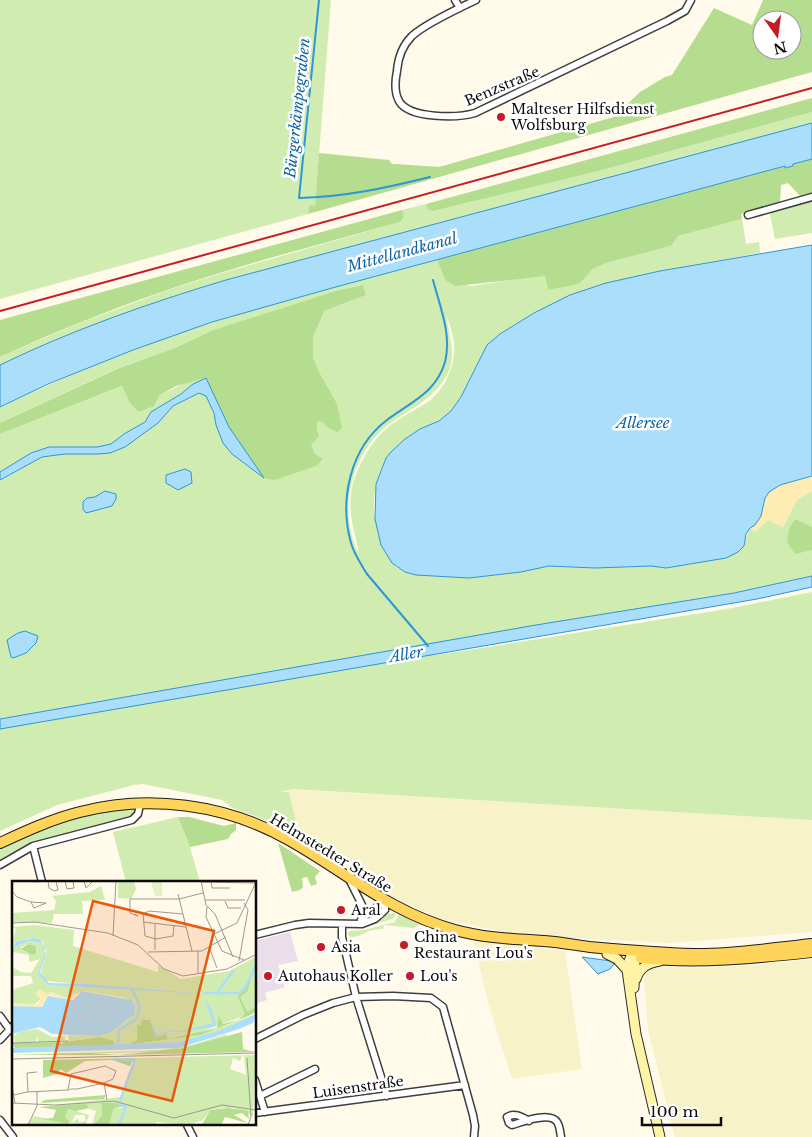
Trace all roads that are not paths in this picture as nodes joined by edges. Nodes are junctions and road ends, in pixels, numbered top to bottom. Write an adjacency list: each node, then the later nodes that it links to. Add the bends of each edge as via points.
1 (456, 0): 4 (street)
2 (476, 0): 4 (street)
3 (691, 0): 4 (street, Benzstraße, via 685,11 667,22 476,113 457,116 412,111 400,103 396,95 400,54 414,35)
4 (460, 8)
5 (812, 197): 6 (street)
6 (748, 215)
7 (140, 804): 8 (main road, Helmstedter Straße, via 81,812); 9 (street, via 138,814 132,820); 11 (main road, Helmstedter Straße, via 198,807 241,819 287,839)
8 (0, 843)
9 (33, 846): 10 (street); 12 (street)
10 (0, 865)
11 (348, 878): 13 (main road, Helmstedter Straße); 14 (street, via 362,905)
12 (42, 881)
13 (385, 902): 14 (street); 16 (street, via 385,910 375,919); 18 (main road, Helmstedter Straße, via 421,919 472,934)
14 (362, 919): 16 (street)
15 (342, 924): 16 (street); 17 (street, via 295,925); 26 (street)
16 (353, 924)
17 (256, 935)
18 (521, 940): 21 (main road); 22 (main road)
19 (812, 944): 22 (main road, via 719,953)
20 (812, 952): 23 (main road, via 720,960)
21 (607, 954): 22 (main road); 24 (main road)
22 (636, 954): 23 (main road); 24 (main road); 25 (main road)
23 (664, 960): 25 (main road, via 642,967)
24 (627, 970): 27 (main road)
25 (634, 986): 27 (main road)
26 (356, 997): 30 (street, via 303,1015); 34 (street, via 431,998 439,1002 444,1007); 36 (street)
27 (632, 1004): 46 (main road)
28 (0, 1016): 29 (street)
29 (12, 1028): 31 (street)
30 (256, 1038)
31 (0, 1040)
32 (315, 1069): 35 (street)
33 (256, 1083): 35 (street)
34 (465, 1085): 36 (street, Luisenstraße); 44 (street, via 475,1126)
35 (260, 1096): 37 (street)
36 (387, 1096): 37 (street, Luisenstraße)
37 (265, 1112): 38 (street, Luisenstraße)
38 (256, 1113)
39 (0, 1120): 42 (street)
40 (529, 1121): 45 (street, via 551,1117 558,1122)
41 (186, 1124): 43 (street)
42 (13, 1137)
43 (193, 1137)
44 (474, 1137)
45 (562, 1137)
46 (660, 1137)

